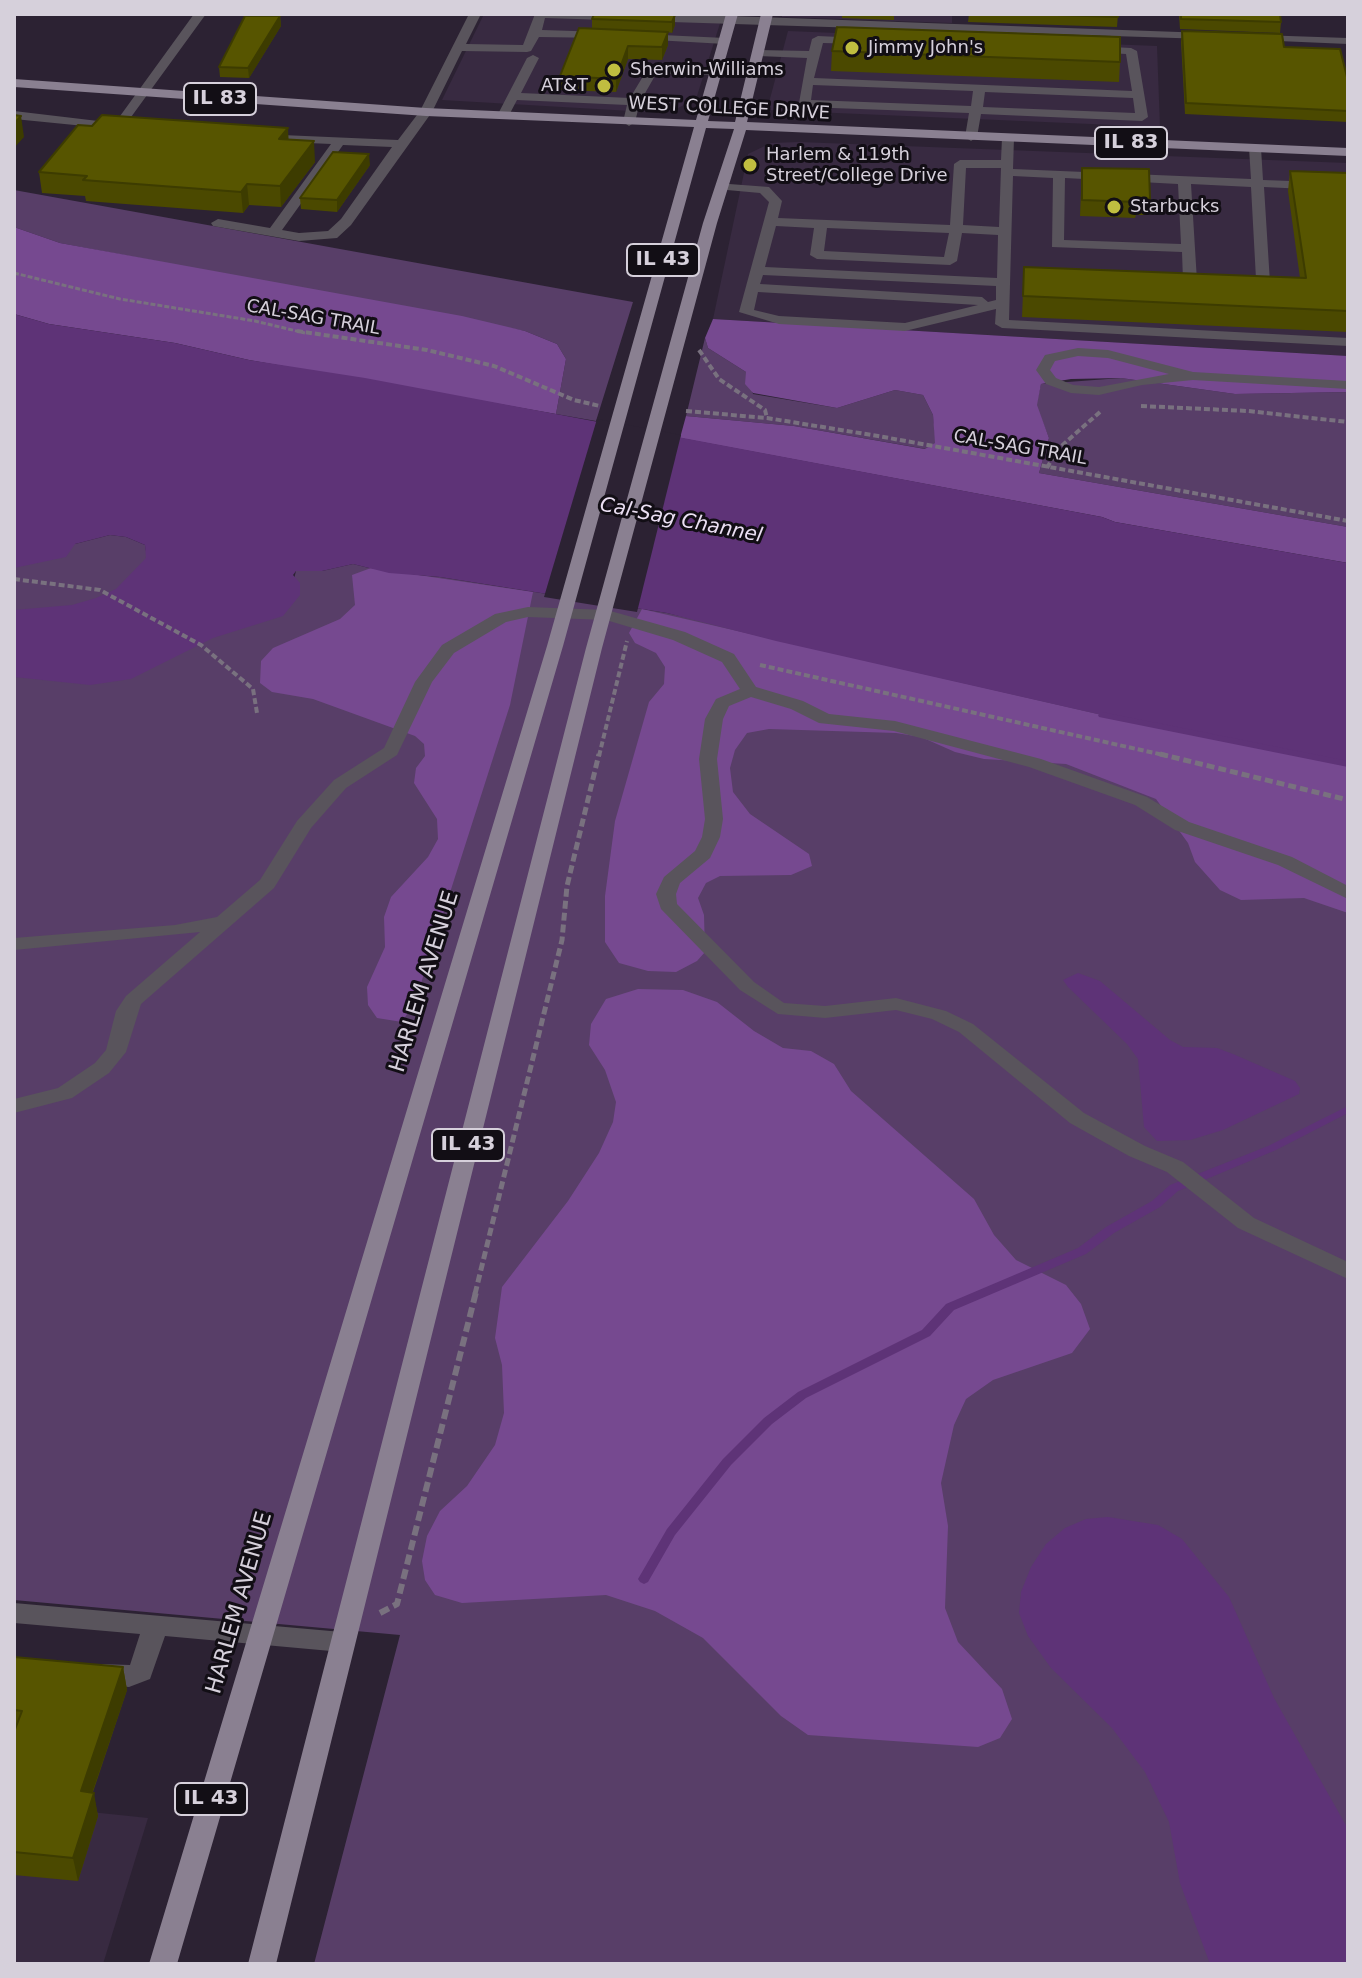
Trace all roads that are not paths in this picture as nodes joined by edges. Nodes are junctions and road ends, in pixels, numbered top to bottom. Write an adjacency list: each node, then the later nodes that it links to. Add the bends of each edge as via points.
1 (200, 14): 22 (street)
2 (475, 14): 13 (street)
3 (766, 17): 4 (street); 8 (street); 15 (main road, IL 43)
4 (731, 18): 5 (street, via 541,14); 10 (main road, HARLEM AVENUE / IL 43)
5 (535, 33): 6 (street); 13 (street, via 527,49)
6 (614, 36)
7 (630, 37): 10 (street)
8 (1227, 37)
9 (1243, 37): 12 (street)
10 (725, 41): 18 (main road, HARLEM AVENUE / IL 43)
11 (880, 41): 16 (street, via 818,39)
12 (1348, 41)
13 (459, 47): 27 (street)
14 (1084, 49): 23 (street, via 1131,51)
15 (758, 53): 16 (street); 33 (main road, IL 43)
16 (814, 55): 19 (street)
17 (533, 58): 24 (street)
18 (716, 71): 25 (street, via 652,70); 31 (main road, HARLEM AVENUE / IL 43)
19 (807, 81): 21 (street); 26 (street, via 805,103)
20 (14, 83): 22 (main road, WEST COLLEGE DRIVE / IL 83)
21 (980, 88): 23 (street); 26 (street)
22 (142, 93): 27 (main road, WEST COLLEGE DRIVE / IL 83); 32 (street)
23 (1138, 95): 26 (street, via 1142,117)
24 (513, 96): 25 (street); 29 (street)
25 (634, 102): 30 (street)
26 (976, 109): 36 (street)
27 (426, 112): 29 (main road, WEST COLLEGE DRIVE / IL 83); 39 (street)
28 (14, 115): 32 (street)
29 (503, 116): 30 (main road, WEST COLLEGE DRIVE / IL 83)
30 (629, 122): 31 (main road, WEST COLLEGE DRIVE / IL 83)
31 (700, 126): 33 (main road, WEST COLLEGE DRIVE / IL 83); 78 (main road, HARLEM AVENUE / IL 43, via 555,646)
32 (118, 127): 34 (street)
33 (740, 128): 36 (main road, WEST COLLEGE DRIVE / IL 83); 46 (main road, IL 43)
34 (150, 129)
35 (245, 136): 38 (street)
36 (971, 137): 37 (main road, WEST COLLEGE DRIVE / IL 83)
37 (1008, 138): 40 (main road, WEST COLLEGE DRIVE / IL 83); 42 (street)
38 (339, 142): 39 (street); 53 (street)
39 (401, 144): 53 (street, via 337,232 309,238)
40 (1255, 148): 41 (main road, WEST COLLEGE DRIVE / IL 83); 45 (street)
41 (1348, 152)
42 (1007, 168): 43 (street); 51 (street, via 960,164); 52 (street)
43 (1059, 175): 44 (street); 55 (street, via 1057,244)
44 (1184, 180): 45 (street); 55 (street)
45 (1257, 184): 47 (street); 60 (street, via 1263,283)
46 (721, 186): 48 (street, via 764,190 776,201); 79 (main road, IL 43, via 594,648)
47 (1348, 187)
48 (770, 222): 50 (street); 56 (street)
49 (218, 223): 53 (street)
50 (821, 224): 54 (street); 54 (street, via 817,255)
51 (956, 229): 52 (street); 54 (street); 54 (street, via 950,261)
52 (1005, 231): 58 (street)
53 (273, 233)
54 (888, 242)
55 (1189, 248): 59 (street, via 1198,281)
56 (757, 271): 58 (street); 61 (street)
57 (1019, 274): 58 (street)
58 (1003, 278): 65 (street)
59 (1175, 280)
60 (1234, 282)
61 (752, 288): 62 (street); 66 (street, via 746,312 779,320)
62 (902, 296): 63 (street); 66 (street)
63 (920, 297): 64 (street); 66 (street)
64 (936, 299): 65 (street); 66 (street)
65 (1002, 303): 66 (street, via 905,327); 67 (street, via 1002,324)
66 (872, 325)
67 (1348, 342)
68 (1193, 376): 68 (street, via 1108,354 1078,352 1050,358 1043,370 1051,381 1071,389 1099,391); 69 (street)
69 (1348, 385)
70 (750, 691): 71 (street, via 825,719 895,726 1035,763 1141,801 1182,826 1285,861); 72 (street, via 728,658 679,636 607,615 528,612 501,618 448,649 435,664 391,751 332,791 267,884); 75 (street, via 722,703 714,719 708,759 711,837 703,854 671,881 666,894 668,905 765,1001 778,1008 825,1012 896,1004 939,1015 966,1028 1077,1118 1175,1167 1246,1223)
71 (1348, 893)
72 (225, 922): 73 (street); 74 (street, via 133,1000 116,1052 102,1068 65,1093)
73 (14, 944)
74 (14, 1106)
75 (1348, 1271)
76 (17, 1614): 77 (street)
77 (155, 1626): 78 (street); 80 (street, via 141,1672 129,1677)
78 (260, 1635): 79 (street); 81 (main road, HARLEM AVENUE / IL 43)
79 (343, 1637): 82 (main road, IL 43)
80 (71, 1672)
81 (163, 1964)
82 (262, 1964)

